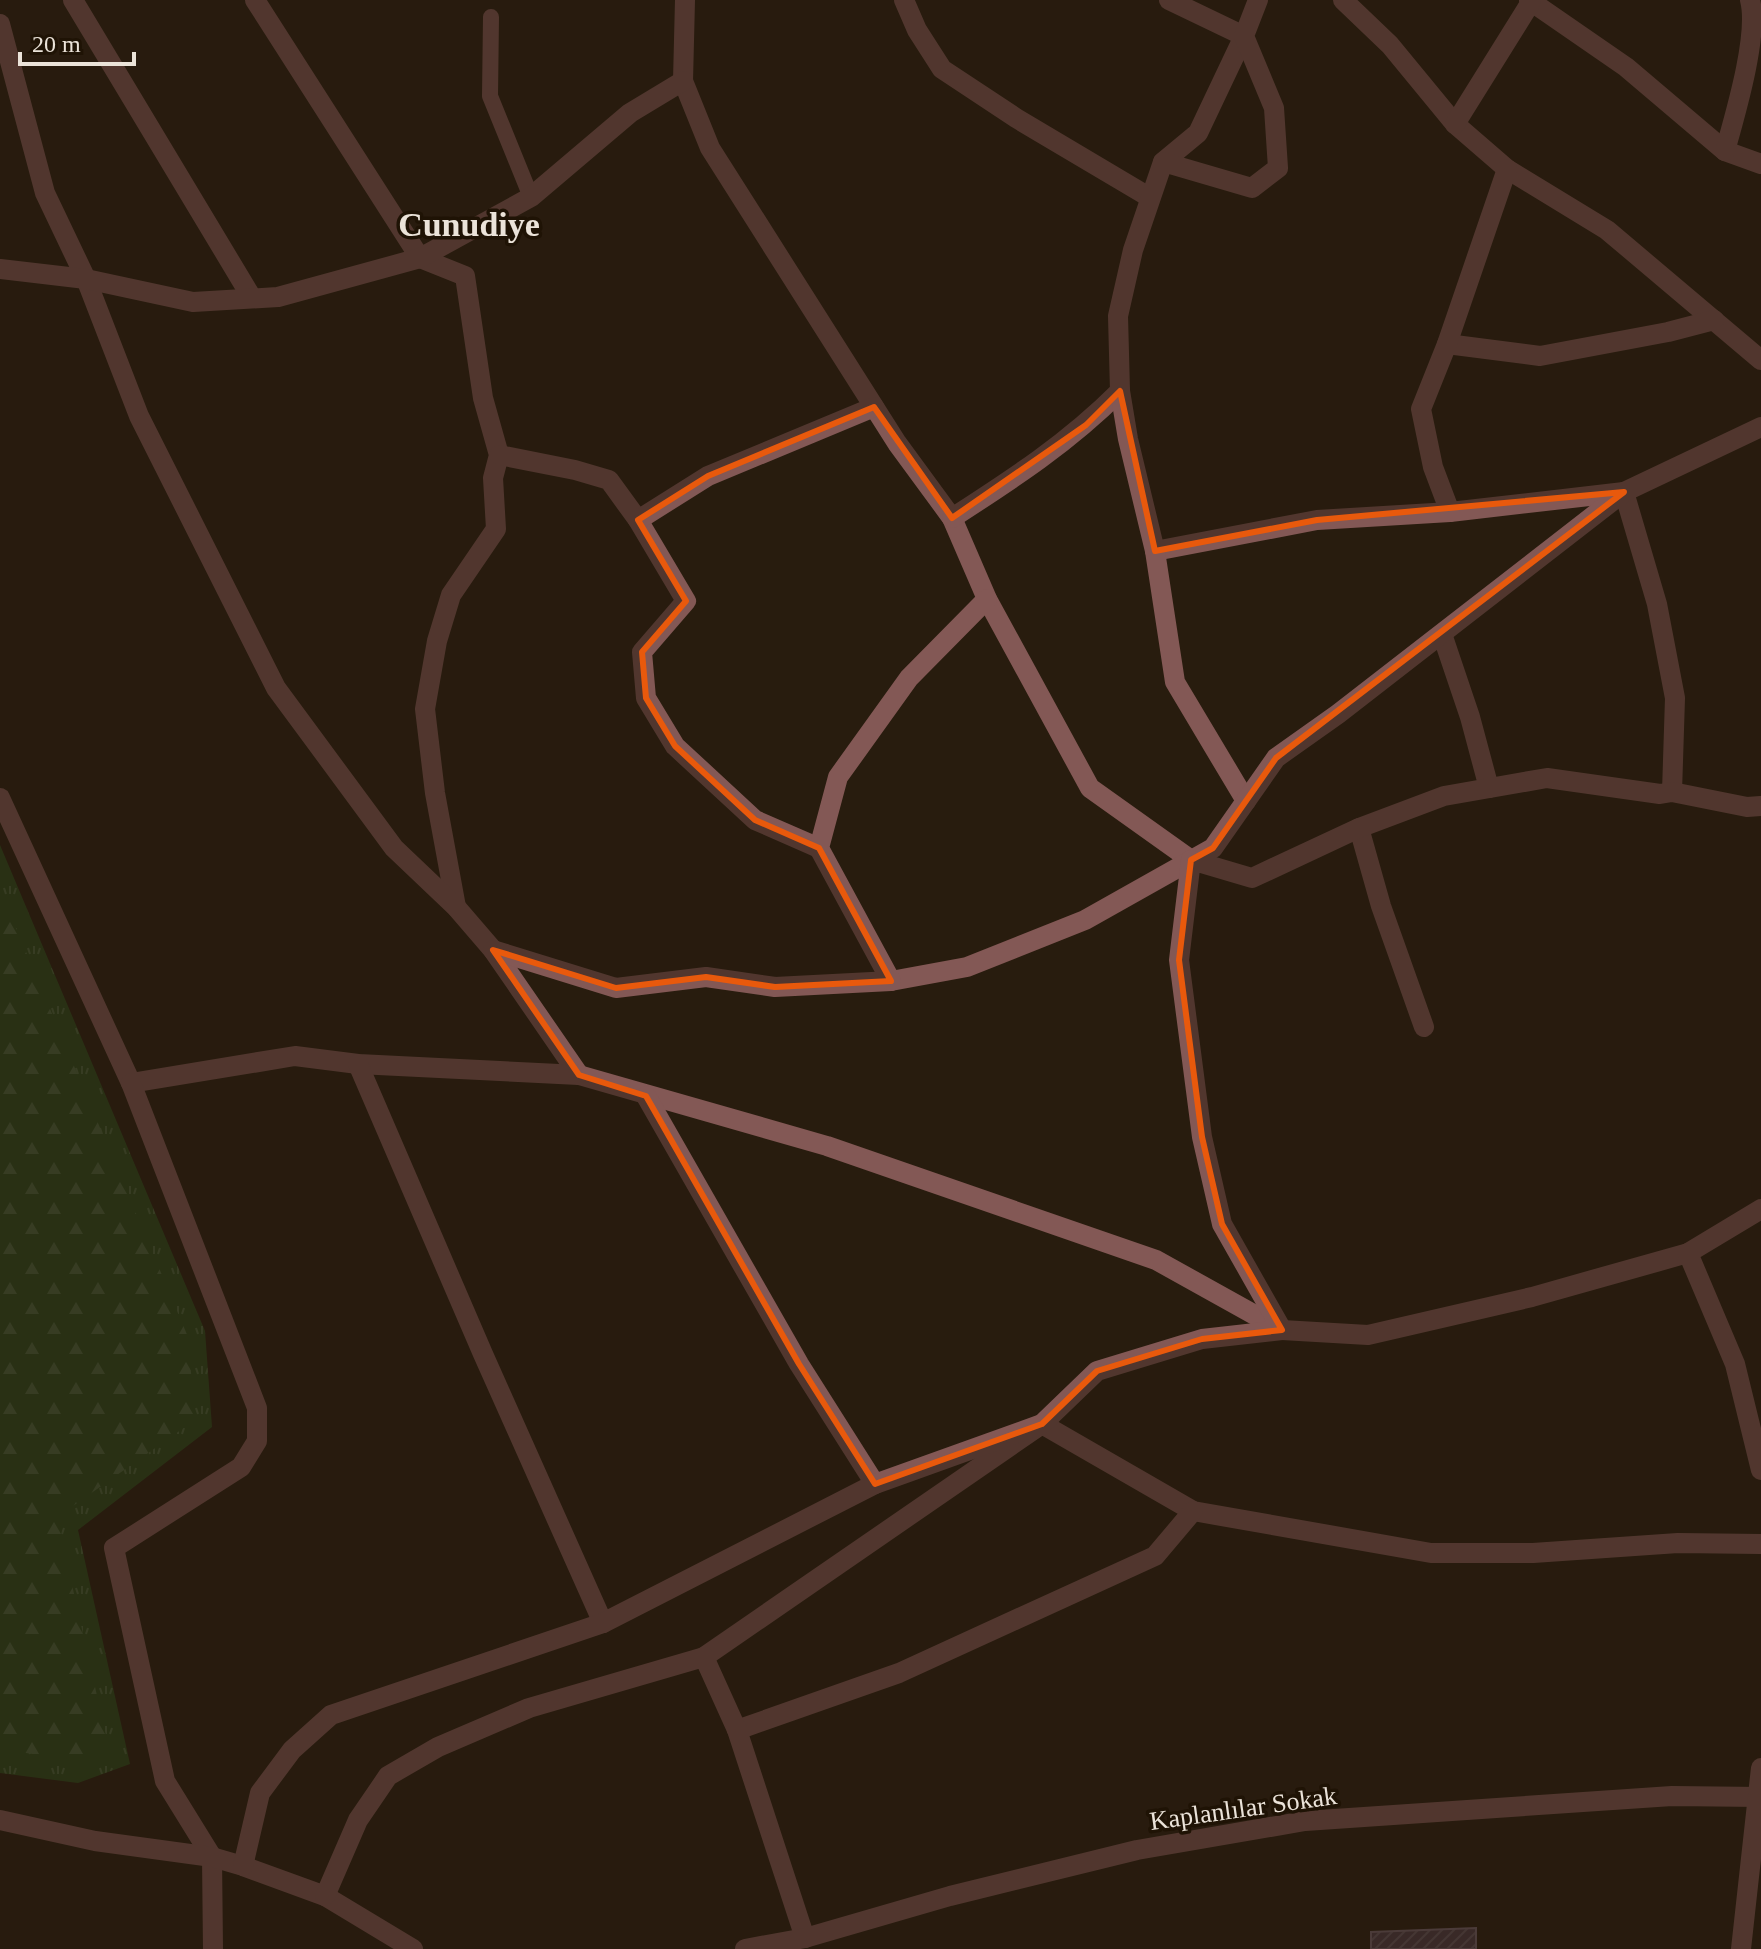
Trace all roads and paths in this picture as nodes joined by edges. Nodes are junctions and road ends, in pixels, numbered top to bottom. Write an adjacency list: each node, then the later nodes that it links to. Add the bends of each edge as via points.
1 (73, 0): 25 (street)
2 (255, 0): 22 (street)
3 (685, 0): 14 (street)
4 (904, 0): 21 (street, via 942,69)
5 (1169, 0): 12 (street)
6 (1258, 0): 12 (street)
7 (1343, 0): 15 (street, via 1390,45)
8 (1750, 0): 13 (street)
9 (1530, 1): 15 (street); 16 (street, via 1626,67)
10 (491, 17): 20 (lane, via 490,96)
11 (0, 24): 24 (street, via 45,193)
12 (1244, 36): 17 (street, via 1198,133); 17 (street, via 1274,108 1278,168 1252,188)
13 (1754, 50): 16 (street)
14 (683, 81): 20 (street, via 630,113); 30 (street, via 710,148)
15 (1455, 124): 19 (street)
16 (1725, 151): 18 (street)
17 (1163, 162): 21 (street)
18 (1761, 164)
19 (1507, 169): 26 (street, via 1607,230); 27 (street)
20 (531, 197): 22 (street)
21 (1149, 197): 29 (street, via 1118,316)
22 (420, 258): 25 (street, via 278,297); 32 (street, via 465,276 483,398)
23 (0, 269): 24 (street)
24 (86, 279): 25 (street, via 193,302); 48 (street, via 139,416 276,688 394,848)
25 (252, 298)
26 (1714, 320): 27 (street, via 1540,356); 28 (street)
27 (1447, 344): 34 (street, via 1421,409 1433,467)
28 (1761, 360)
29 (1120, 391): 35 (street, via 1026,471); 37 (street)
30 (874, 407): 35 (street); 36 (street, via 708,476)
31 (1761, 427): 33 (street)
32 (499, 455): 36 (street, via 609,480); 48 (street, via 493,478 496,529 451,595 425,709)
33 (1624, 492): 34 (street); 39 (street); 41 (street, via 1657,604 1675,698)
34 (1450, 512): 37 (street, via 1317,520)
35 (952, 518): 38 (street)
36 (638, 520): 46 (street, via 686,601 642,652 646,698 675,746 755,820)
37 (1155, 551): 43 (street, via 1175,682)
38 (987, 599): 46 (street, via 909,678 838,777); 47 (street, via 1090,788)
39 (1442, 634): 40 (street); 43 (street, via 1276,758)
40 (1489, 788): 41 (street, via 1547,778); 45 (street, via 1444,796)
41 (1672, 792): 44 (street)
42 (0, 798): 54 (street)
43 (1246, 801): 47 (street, via 1213,848)
44 (1761, 806)
45 (1359, 828): 47 (street, via 1252,878); 51 (street)
46 (819, 848): 50 (street)
47 (1191, 860): 50 (street, via 1070,926 967,967); 58 (street, via 1179,960 1202,1137 1222,1224)
48 (456, 907): 49 (street)
49 (493, 950): 50 (street, via 616,988 706,977 775,987); 53 (street)
50 (891, 981)
51 (1424, 1027)
52 (358, 1064): 53 (street); 54 (street, via 295,1056); 64 (street)
53 (579, 1075): 55 (street)
54 (131, 1083): 70 (street, via 257,1408 257,1441 241,1467 114,1548 165,1781)
55 (646, 1096): 58 (street, via 827,1146 1156,1260); 61 (street, via 799,1364)
56 (1761, 1209): 57 (street)
57 (1688, 1253): 58 (street, via 1368,1335); 60 (street, via 1735,1364)
58 (1282, 1330): 59 (street, via 1202,1339 1097,1371)
59 (1042, 1424): 61 (street); 62 (street); 65 (street)
60 (1761, 1470)
61 (875, 1484): 64 (street)
62 (1193, 1511): 63 (street, via 1431,1553); 66 (street, via 1155,1556 899,1673)
63 (1761, 1544)
64 (603, 1623): 71 (street, via 331,1715 292,1750 260,1793)
65 (704, 1657): 66 (street); 72 (street, via 529,1708 438,1747 388,1776 358,1820)
66 (737, 1730): 73 (street)
67 (1761, 1768): 68 (street)
68 (1759, 1797): 73 (street, Kaplanlılar Sokak, via 1672,1796 1305,1821 1137,1850); 77 (street)
69 (0, 1820): 70 (street, via 95,1841)
70 (212, 1857): 71 (street); 74 (street)
71 (243, 1866): 72 (street)
72 (325, 1896): 75 (street)
73 (805, 1938): 76 (street, Kaplanlılar Sokak)
74 (213, 1949)
75 (413, 1949)
76 (745, 1949)
77 (1741, 1949)

